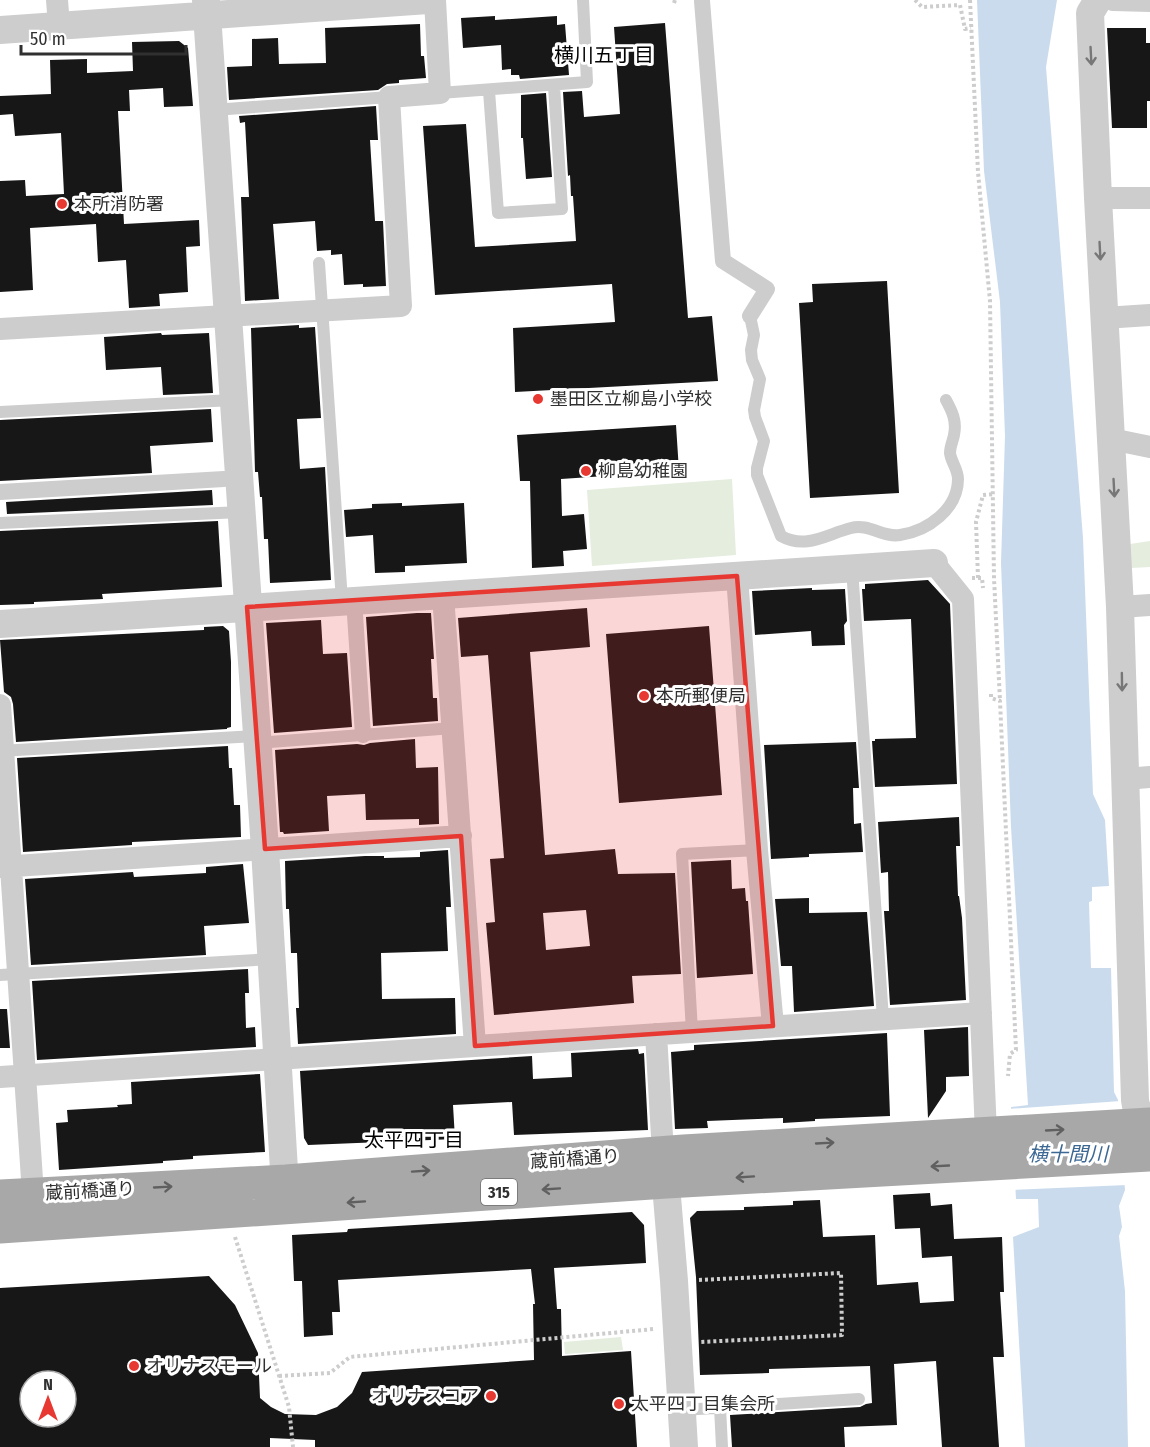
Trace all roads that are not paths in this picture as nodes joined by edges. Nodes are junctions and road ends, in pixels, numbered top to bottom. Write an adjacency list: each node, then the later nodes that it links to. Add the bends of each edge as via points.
1 (428, 0): 8 (street)
2 (435, 0): 13 (street)
3 (583, 0): 11 (lane, via 587,82)
4 (1098, 0): 16 (street, one-way to 16, via 1089,14)
5 (1113, 0): 7 (street)
6 (702, 1): 22 (street, via 723,261 767,289)
7 (1150, 1)
8 (207, 8): 9 (street); 15 (street)
9 (58, 13): 10 (street)
10 (0, 30)
11 (554, 86): 12 (lane); 12 (lane, via 562,209 498,213)
12 (489, 91): 13 (lane)
13 (440, 93): 14 (street)
14 (389, 97): 15 (lane); 19 (street, via 402,306)
15 (213, 110): 20 (street)
16 (1098, 198): 17 (street); 23 (street, one-way to 23)
17 (1150, 198)
18 (319, 263): 19 (lane)
19 (323, 310): 20 (street); 38 (lane)
20 (227, 315): 24 (street); 25 (street)
21 (1150, 315): 23 (street)
22 (750, 316): 26 (lane, via 754,335 752,360 760,379 754,410 764,441 757,475 781,536 790,541 824,539 852,527 898,536 927,527 945,512 956,492 958,477 950,455 954,415)
23 (1104, 318): 28 (street)
24 (0, 329)
25 (233, 400): 27 (lane); 32 (street)
26 (946, 400)
27 (0, 412)
28 (1111, 440): 29 (street); 41 (street, one-way to 41)
29 (1150, 447)
30 (224, 479): 31 (street)
31 (0, 492)
32 (241, 512): 33 (lane); 40 (street)
33 (0, 523)
34 (934, 563): 35 (street); 56 (street, via 963,599)
35 (852, 568): 36 (street); 57 (lane)
36 (737, 576): 37 (street); 51 (street)
37 (443, 595): 38 (street); 44 (street)
38 (348, 601): 40 (street); 45 (street)
39 (1150, 605): 41 (street)
40 (247, 607): 42 (street); 46 (street)
41 (1120, 607): 48 (street, one-way to 48)
42 (0, 624)
43 (0, 705): 47 (street)
44 (453, 728): 45 (lane); 49 (street)
45 (363, 735): 46 (lane)
46 (256, 739): 47 (lane); 50 (street)
47 (2, 751): 52 (street)
48 (1137, 778): 55 (street)
49 (461, 836): 50 (street); 61 (street)
50 (265, 849): 52 (street); 53 (street)
51 (757, 850): 58 (street); 59 (lane, via 682,854)
52 (6, 867): 54 (street)
53 (272, 959): 54 (lane); 62 (street)
54 (10, 974): 63 (street)
55 (1142, 998): 65 (street, via 1135,1100)
56 (981, 1012): 57 (street); 66 (street)
57 (883, 1019): 58 (street)
58 (773, 1026): 59 (street)
59 (692, 1032): 60 (street)
60 (656, 1034): 61 (street); 67 (street)
61 (475, 1046): 62 (street)
62 (278, 1059): 63 (street); 69 (street)
63 (24, 1076): 64 (street); 68 (street)
64 (0, 1077)
65 (1144, 1136): 66 (main road, 蔵前橋通り / 315)
66 (993, 1143): 67 (main road, 蔵前橋通り / 315)
67 (664, 1167): 69 (main road, 蔵前橋通り / 315); 74 (street, via 674,1281 668,1336)
68 (33, 1194): 69 (main road, 蔵前橋通り / 315, one-way to 69); 70 (main road, 蔵前橋通り / 315)
69 (286, 1194): 71 (main road, 蔵前橋通り / 315)
70 (0, 1196)
71 (0, 1227)
72 (859, 1399): 73 (lane)
73 (720, 1407): 74 (lane); 76 (lane)
74 (682, 1410): 75 (street)
75 (684, 1447)
76 (722, 1447)

